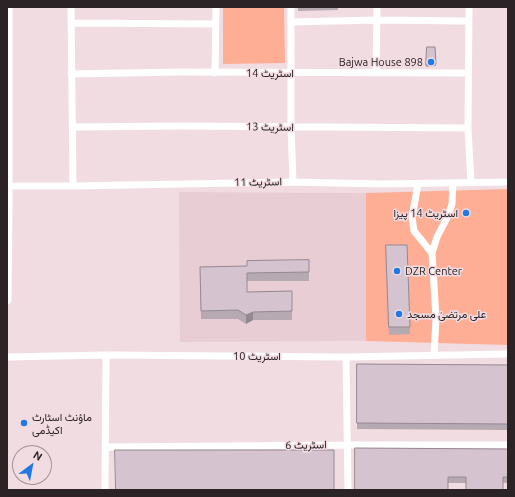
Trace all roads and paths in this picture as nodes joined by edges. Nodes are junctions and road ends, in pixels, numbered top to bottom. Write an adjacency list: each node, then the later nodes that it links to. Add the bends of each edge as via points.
1 (8, 7): 25 (main road)
2 (71, 7): 10 (street)
3 (216, 7): 11 (street)
4 (291, 7): 9 (street)
5 (376, 7): 7 (street)
6 (469, 7): 8 (street)
7 (377, 20): 8 (street); 9 (street); 14 (street)
8 (469, 20): 15 (street)
9 (291, 22): 13 (street)
10 (71, 23): 11 (street); 16 (street)
11 (216, 24): 12 (street)
12 (215, 73): 13 (street, اسٹریٹ 14); 16 (street, اسٹریٹ 14)
13 (292, 73): 14 (street, اسٹریٹ 14); 18 (street)
14 (376, 73): 15 (street, اسٹریٹ 14)
15 (468, 73): 19 (street)
16 (71, 74): 17 (street)
17 (72, 127): 18 (street, اسٹریٹ 13); 26 (street)
18 (291, 127): 19 (street, اسٹریٹ 13); 20 (street)
19 (468, 128): 23 (street)
20 (293, 182): 24 (street, اسٹریٹ 11); 26 (street, اسٹریٹ 11)
21 (508, 182): 23 (street, اسٹریٹ 11)
22 (454, 183): 23 (street, اسٹریٹ 11); 24 (street, اسٹریٹ 11); 28 (street, via 452,204)
23 (471, 183)
24 (418, 184): 28 (street, via 412,217 414,231)
25 (8, 186): 26 (street, اسٹریٹ 11); 27 (main road)
26 (73, 186)
27 (8, 206): 29 (main road)
28 (432, 253): 32 (street, via 436,318)
29 (7, 300)
30 (508, 354): 32 (street, اسٹریٹ 10)
31 (106, 355): 33 (street, اسٹریٹ 10); 34 (street, اسٹریٹ 10); 37 (street)
32 (434, 355): 34 (street, اسٹریٹ 10)
33 (7, 357)
34 (346, 357): 35 (street)
35 (348, 445): 36 (street, اسٹریٹ 6); 37 (street, اسٹریٹ 6); 39 (street)
36 (508, 445)
37 (105, 447): 38 (street)
38 (105, 490)
39 (348, 490)

